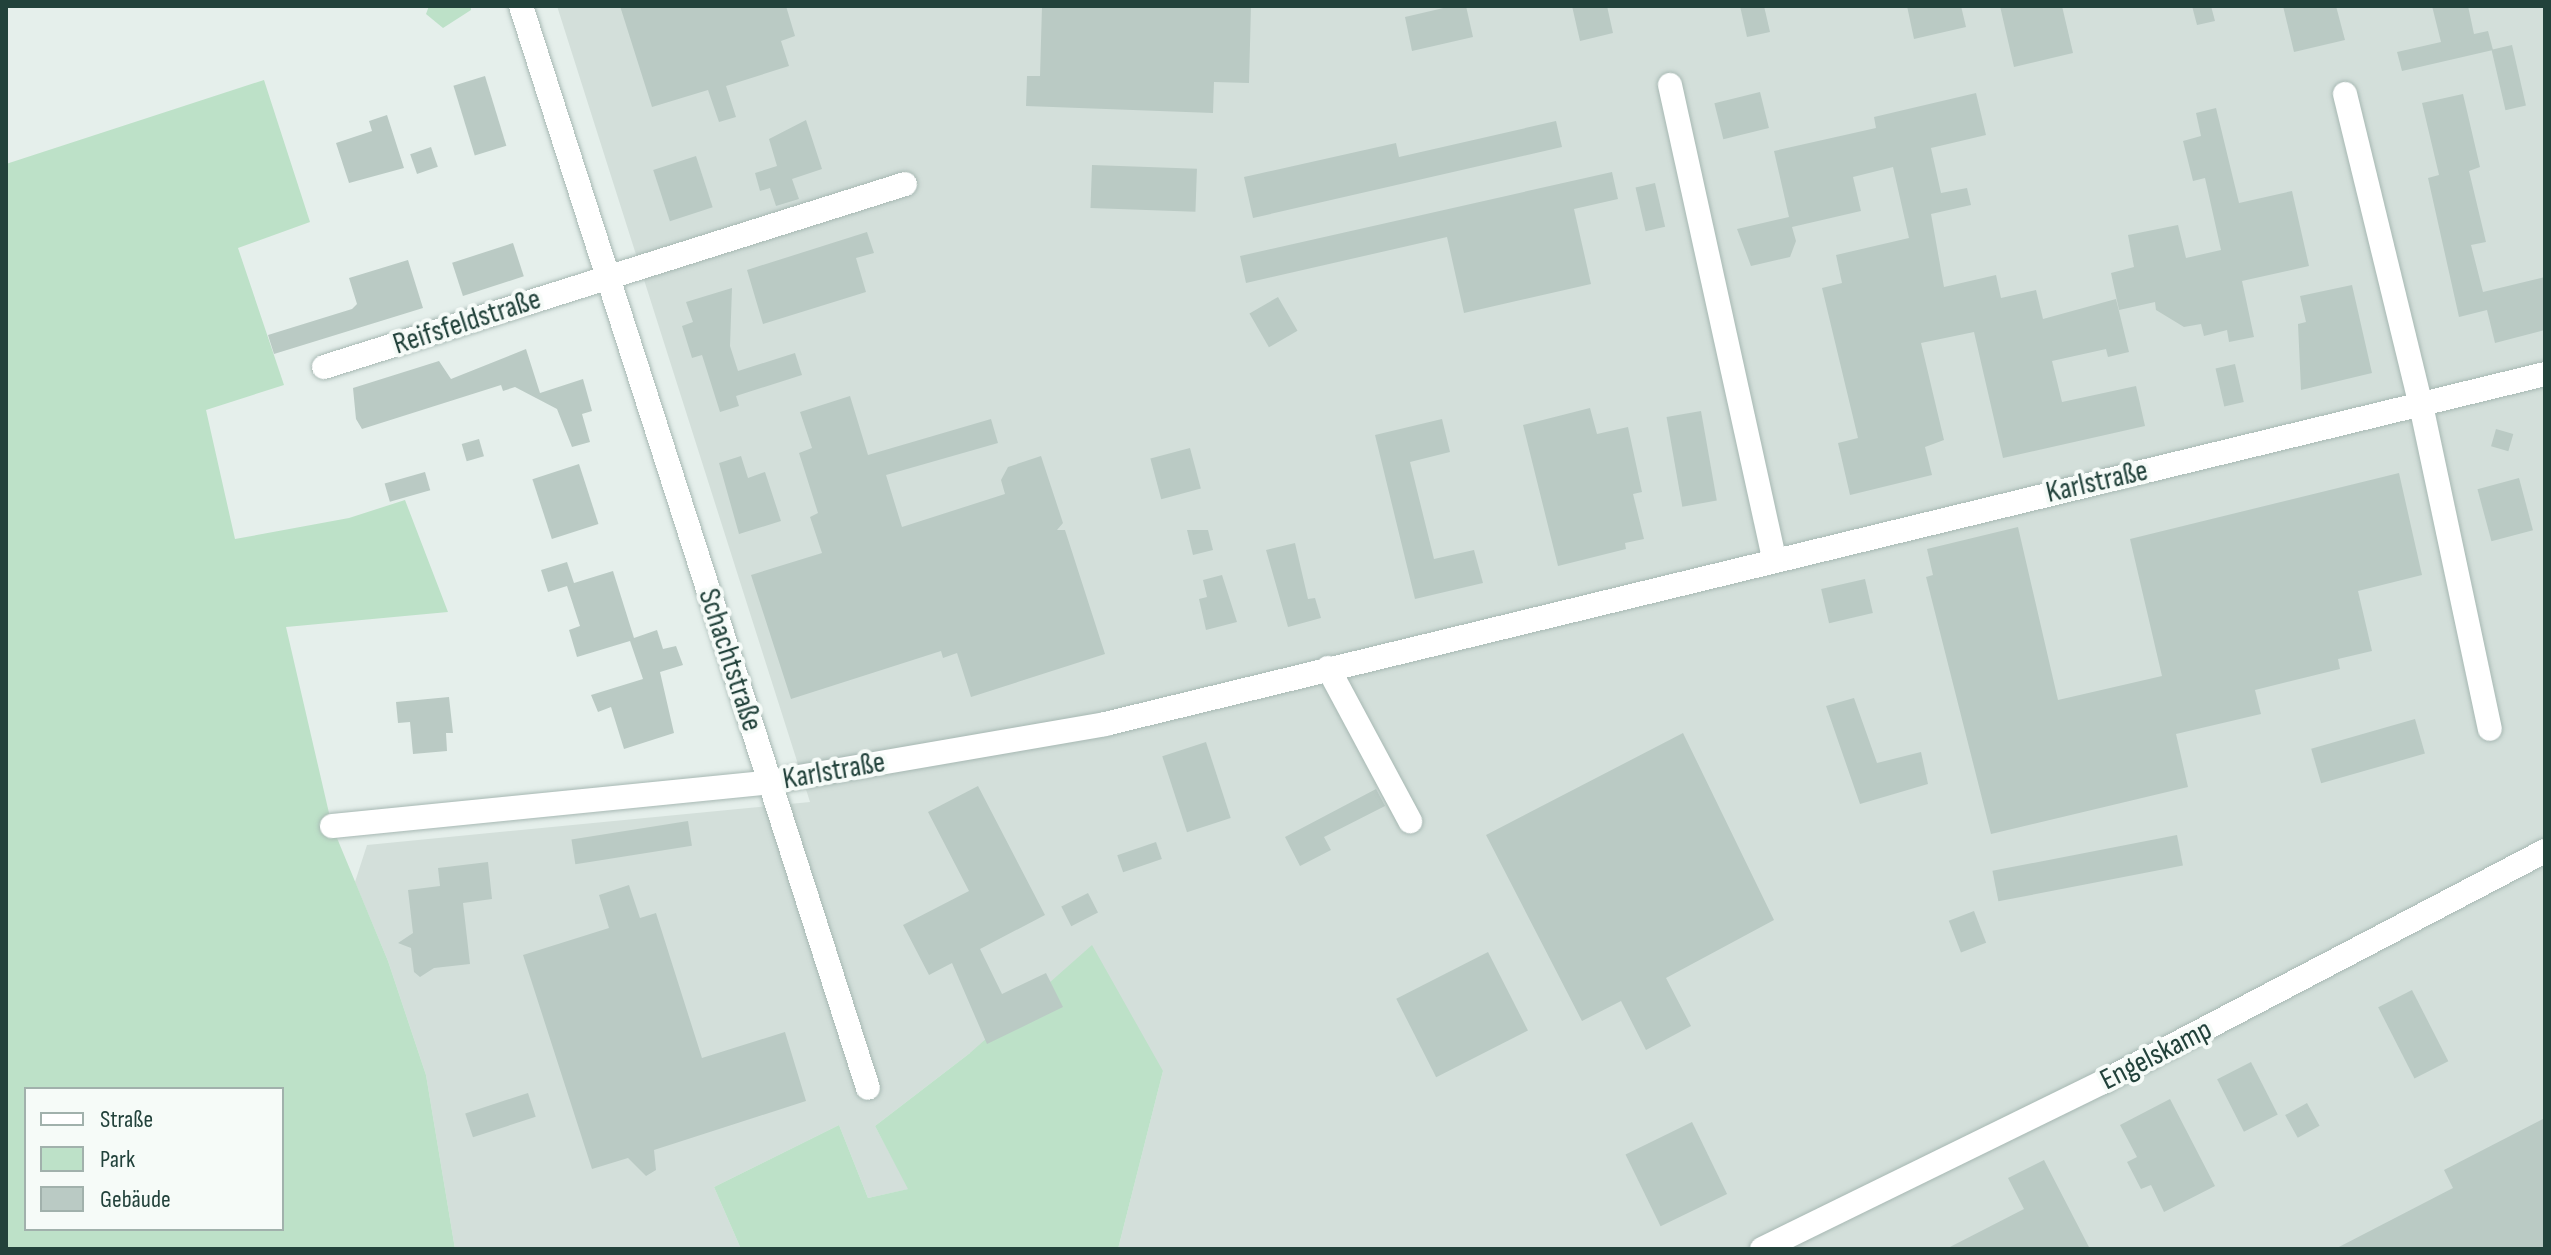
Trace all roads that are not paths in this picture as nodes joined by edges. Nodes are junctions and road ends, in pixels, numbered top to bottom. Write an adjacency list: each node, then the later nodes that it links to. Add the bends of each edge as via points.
1 (521, 6): 5 (street, Schachtstraße)
2 (1670, 85): 9 (street)
3 (2345, 94): 8 (street)
4 (905, 184): 5 (street)
5 (609, 277): 6 (street, Reifsfeldstraße); 12 (street, Schachtstraße)
6 (324, 367)
7 (2545, 374): 8 (street, Karlstraße)
8 (2421, 405): 9 (street, Karlstraße); 11 (street)
9 (1774, 559): 10 (street, Karlstraße)
10 (1328, 668): 12 (street, Karlstraße, via 1105,724); 13 (street)
11 (2490, 729)
12 (770, 782): 14 (street, Karlstraße); 16 (street, Schachtstraße)
13 (1410, 821)
14 (332, 826)
15 (2545, 851): 17 (street, Engelskamp, via 2103,1082)
16 (868, 1088)
17 (1762, 1249)

